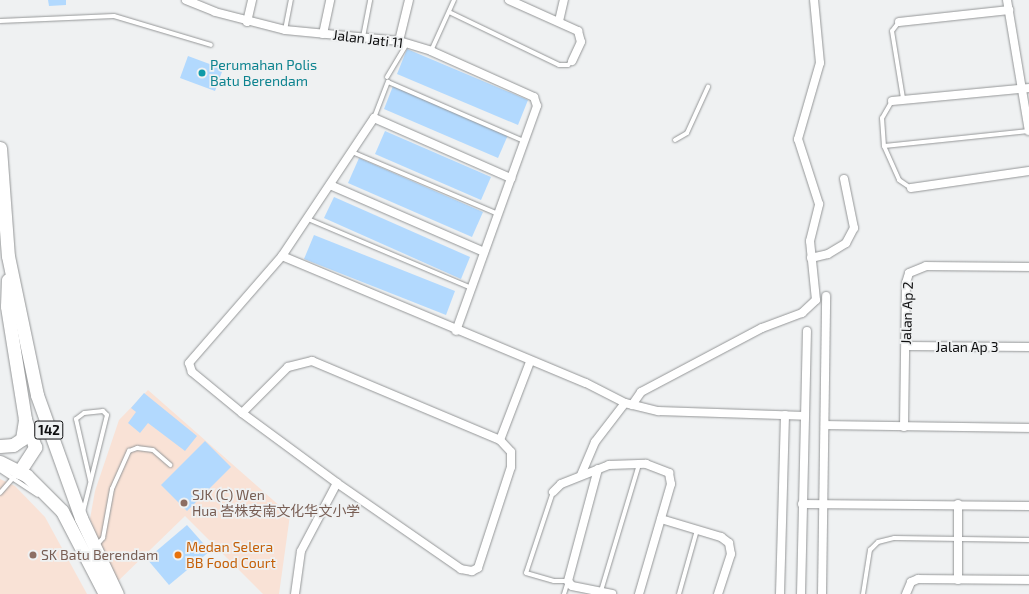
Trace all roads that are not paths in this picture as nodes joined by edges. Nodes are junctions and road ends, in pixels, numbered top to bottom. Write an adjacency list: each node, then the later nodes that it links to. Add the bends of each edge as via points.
1 (186, 0): 17 (street, Jalan Jati 11)
2 (252, 0): 17 (street)
3 (291, 0): 19 (lane)
4 (330, 0): 20 (street)
5 (370, 0): 21 (lane)
6 (409, 0): 22 (street)
7 (454, 0): 14 (lane)
8 (509, 0): 12 (street)
9 (564, 0): 16 (street)
10 (814, 0): 48 (street, via 820,63 798,139 819,204 811,230)
11 (1007, 0): 13 (street)
12 (523, 3): 16 (street)
13 (1009, 10): 18 (street); 28 (street)
14 (449, 12): 24 (lane); 25 (lane, via 559,65 568,65)
15 (0, 21): 23 (lane, via 114,16)
16 (559, 21): 25 (street, via 581,35)
17 (247, 22): 19 (street, Jalan Jati 11)
18 (899, 22): 29 (lane, via 892,31)
19 (285, 30): 20 (street, Jalan Jati 11)
20 (323, 34): 21 (street, Jalan Jati 11)
21 (363, 37): 22 (street, Jalan Jati 11)
22 (403, 42): 24 (street, Jalan Jati 11); 26 (lane)
23 (211, 45)
24 (431, 51): 34 (street, Jalan Jati 11, via 531,94 537,106)
25 (572, 61)
26 (387, 77)
27 (708, 87): 33 (lane, via 687,133)
28 (1025, 88): 29 (street); 32 (street)
29 (903, 98): 30 (street)
30 (892, 101): 35 (lane, via 882,118)
31 (374, 118): 34 (lane, via 388,82); 37 (street); 39 (street)
32 (1029, 131): 35 (lane)
33 (675, 140)
34 (524, 141): 39 (street)
35 (884, 146): 42 (lane, via 899,180)
36 (0, 148): 46 (main road, 142)
37 (352, 152): 41 (street); 43 (lane)
38 (1029, 172): 42 (street)
39 (511, 178): 43 (street)
40 (844, 179): 48 (street, via 854,228 846,243 828,254)
41 (330, 185): 44 (street); 45 (street)
42 (911, 188)
43 (498, 214): 45 (street)
44 (308, 219): 47 (street); 50 (lane)
45 (484, 252): 50 (street)
46 (8, 256): 61 (main road, via 7,306); 83 (main road, 142, via 37,395)
47 (282, 256): 52 (street); 58 (street, via 188,363 192,372)
48 (811, 258): 57 (street, via 816,300 812,306 762,328 641,392)
49 (1029, 267): 54 (street, Jalan Ap 2, via 913,269 906,283)
50 (471, 288): 52 (street)
51 (826, 296): 62 (street)
52 (456, 330): 56 (street)
53 (807, 331): 60 (street)
54 (906, 346): 55 (street, Jalan Ap 3); 63 (street, Jalan Ap 2)
55 (1029, 347)
56 (530, 362): 57 (street, via 586,383); 65 (street)
57 (629, 404): 59 (street, via 658,411); 73 (street, via 595,442)
58 (242, 413): 65 (street, via 288,367 312,361); 75 (street)
59 (784, 415): 60 (street); 100 (street)
60 (805, 416): 78 (street)
61 (26, 419): 66 (main road, via 22,439 13,445); 72 (main road, via 35,447)
62 (826, 425): 63 (street); 79 (street)
63 (904, 427): 64 (street)
64 (1029, 428)
65 (500, 440): 75 (street, via 511,452 511,466 481,562 472,571 461,569 410,530)
66 (0, 446)
67 (0, 462): 72 (main road)
68 (639, 464): 70 (street); 82 (street, via 664,469 672,479); 91 (lane)
69 (170, 465): 87 (lane, via 153,450 137,448 129,452 112,489 103,538)
70 (598, 469): 73 (street); 88 (street)
71 (0, 470): 72 (lane)
72 (16, 475): 77 (lane); 83 (main road, 142, via 46,492)
73 (581, 476): 76 (street, via 561,484)
74 (90, 480): 74 (lane, via 76,419 84,413 102,411 107,415); 83 (lane)
75 (337, 483): 94 (street, via 301,551)
76 (553, 492): 88 (lane, via 526,573 554,581)
77 (0, 493)
78 (802, 504): 79 (street); 101 (street)
79 (824, 504): 80 (street); 102 (street)
80 (958, 504): 81 (street); 85 (street)
81 (1029, 506)
82 (661, 519): 84 (street); 97 (street)
83 (75, 520): 87 (main road, 142); 92 (main road, 142)
84 (697, 530): 98 (lane); 99 (street, via 726,539 731,548)
85 (958, 538): 86 (lane); 89 (street); 103 (lane, via 894,538 878,542 870,550)
86 (1029, 540)
87 (95, 547): 93 (main road, 142)
88 (568, 580): 91 (street, via 572,586); 95 (lane)
89 (958, 580): 90 (street); 104 (street, via 918,579 911,582)
90 (1029, 580)
91 (601, 591): 96 (street)
92 (105, 594)
93 (117, 594)
94 (295, 594)
95 (564, 594)
96 (612, 594)
97 (639, 594)
98 (680, 594)
99 (718, 594)
100 (780, 594)
101 (801, 594)
102 (822, 594)
103 (863, 594)
104 (906, 594)

